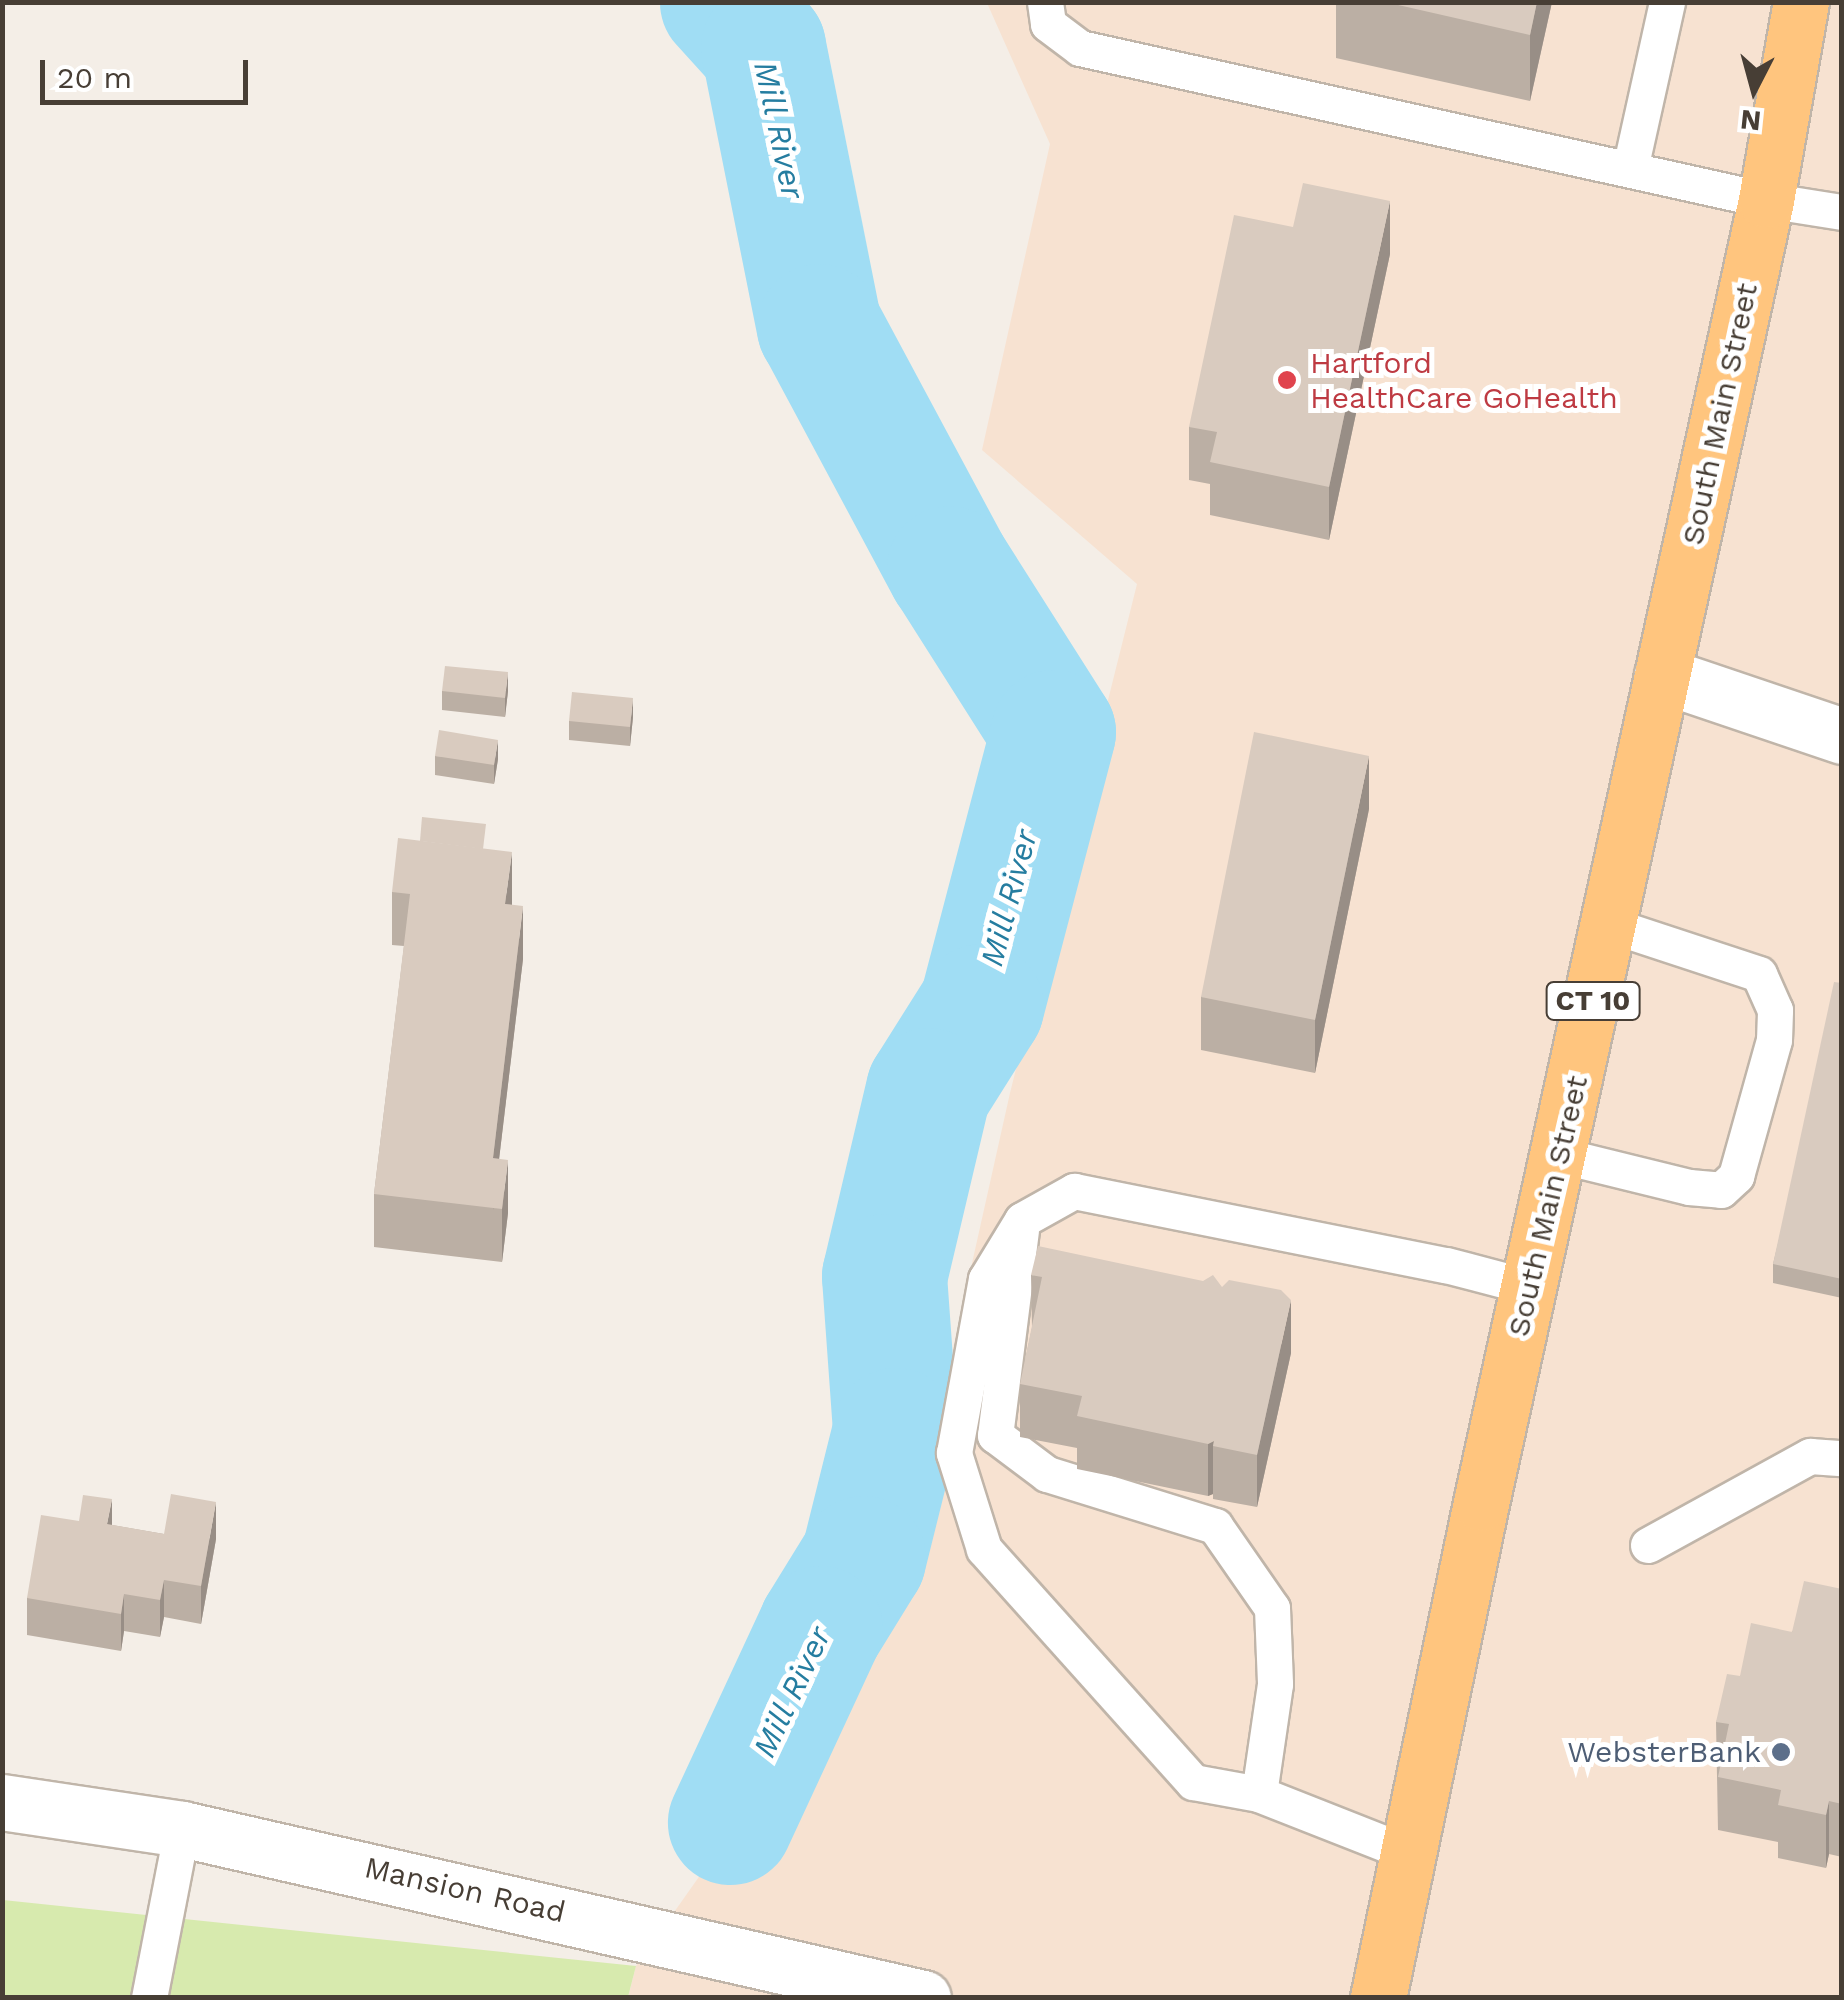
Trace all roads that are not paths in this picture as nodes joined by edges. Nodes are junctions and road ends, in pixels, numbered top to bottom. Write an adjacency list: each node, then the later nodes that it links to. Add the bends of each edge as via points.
1 (1045, 2): 4 (lane, via 1048,24 1080,48)
2 (1667, 2): 4 (lane)
3 (1801, 2): 5 (highway, South Main Street / CT 10)
4 (1630, 169): 5 (lane)
5 (1766, 200): 6 (lane); 7 (highway, South Main Street / CT 10)
6 (1842, 212)
7 (1662, 675): 8 (street); 9 (highway, South Main Street / CT 10)
8 (1840, 729)
9 (1610, 925): 10 (highway, South Main Street / CT 10); 10 (lane, via 1758,974 1775,1010 1774,1040 1736,1176 1721,1190)
10 (1559, 1155): 12 (highway, South Main Street / CT 10)
11 (1022, 1220): 12 (lane, via 1074,1191); 15 (lane, via 986,1279 954,1454 984,1549 1193,1782); 15 (lane, via 996,1434 1046,1474 1215,1526 1272,1608 1275,1684)
12 (1530, 1287): 18 (highway, South Main Street / CT 10)
13 (1842, 1458): 14 (lane, via 1810,1456)
14 (1648, 1545)
15 (1259, 1794): 18 (lane)
16 (2, 1802): 17 (street, Mansion Road)
17 (182, 1829): 19 (lane); 20 (street, Mansion Road)
18 (1406, 1852): 21 (highway, South Main Street / CT 10)
19 (149, 1998)
20 (923, 1998)
21 (1378, 1998)

